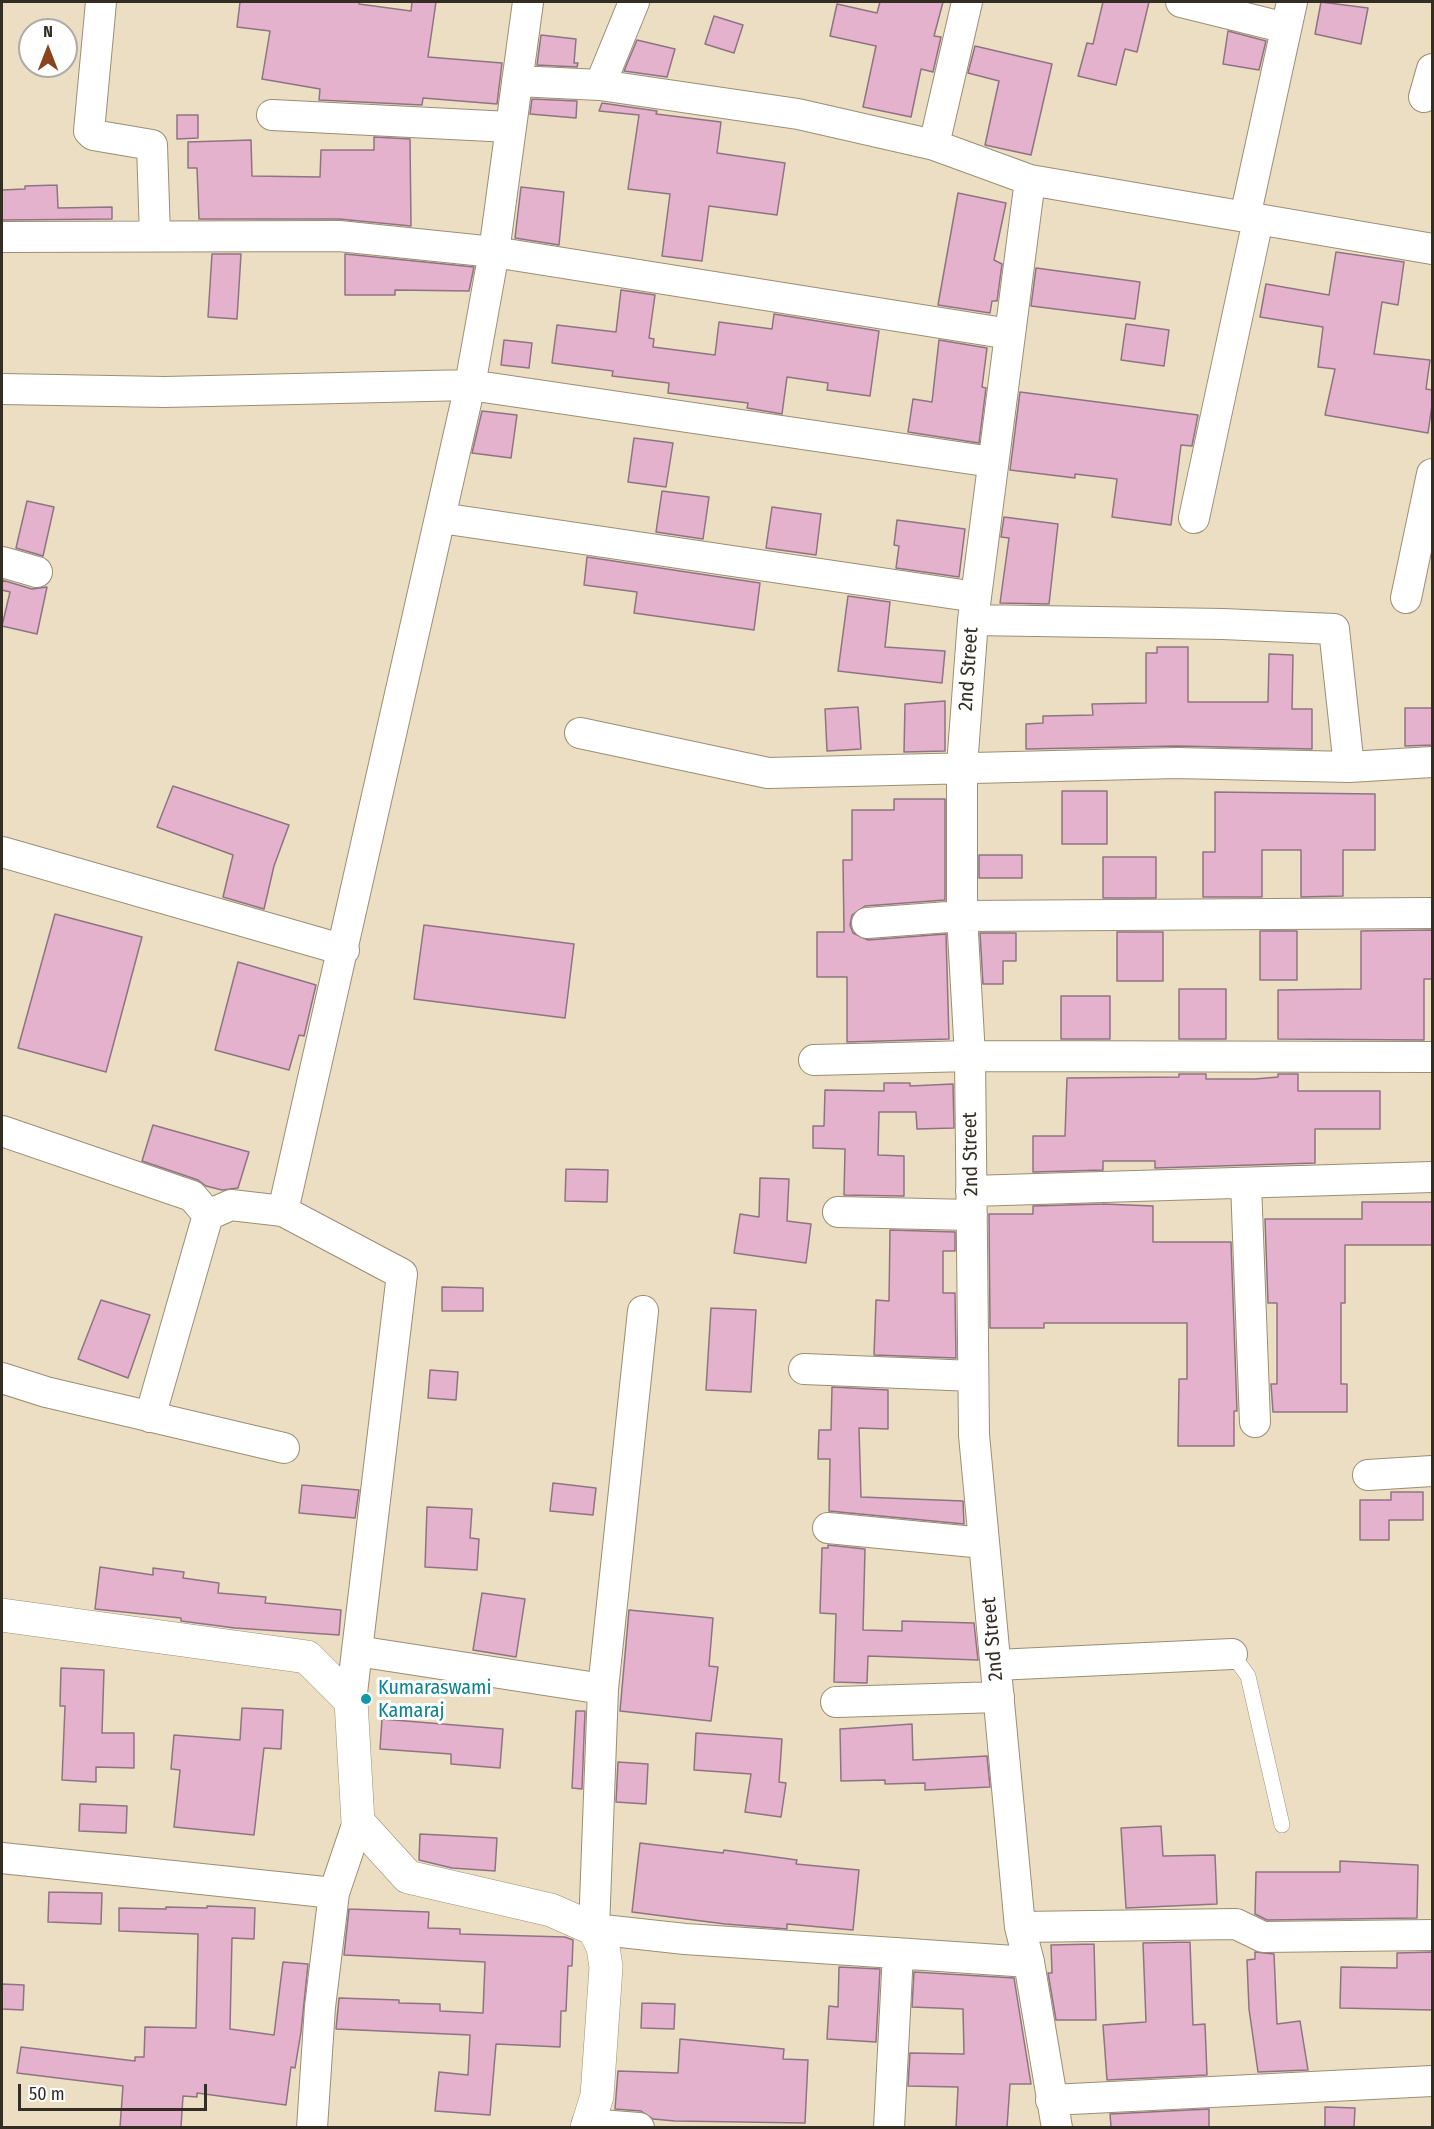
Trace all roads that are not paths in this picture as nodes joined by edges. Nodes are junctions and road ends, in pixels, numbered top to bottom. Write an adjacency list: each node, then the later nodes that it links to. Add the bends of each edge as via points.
1 (101, 2): 14 (street, via 89,131 93,135 152,145)
2 (528, 2): 7 (street)
3 (634, 2): 8 (street)
4 (967, 2): 11 (street)
5 (1181, 2): 6 (street)
6 (1289, 15): 13 (street)
7 (517, 81): 8 (street); 10 (street)
8 (600, 85): 11 (street, via 798,114)
9 (273, 115): 10 (street)
10 (510, 127): 17 (street)
11 (934, 145): 12 (street)
12 (1030, 180): 13 (street); 18 (street, 2nd Street)
13 (1251, 218): 16 (street); 24 (street)
14 (155, 236): 15 (street); 17 (street, via 339,236)
15 (2, 237)
16 (1432, 249)
17 (494, 252): 18 (street); 19 (street)
18 (1010, 334): 21 (street, 2nd Street)
19 (470, 385): 20 (street, via 165,392); 21 (street); 23 (street)
20 (2, 388)
21 (992, 462): 29 (street, 2nd Street)
22 (1432, 474): 25 (street)
23 (441, 518): 29 (street); 38 (street)
24 (1194, 518)
25 (1428, 520): 28 (street)
26 (2, 562): 27 (street)
27 (37, 572)
28 (1406, 598)
29 (974, 609): 32 (street, 2nd Street); 33 (street, via 1334,629)
30 (580, 733): 32 (street, via 768,773)
31 (1432, 762): 33 (street)
32 (962, 766): 33 (street, via 1177,763); 36 (street, 2nd Street)
33 (1349, 767)
34 (2, 852): 38 (street)
35 (1432, 913): 36 (street)
36 (962, 916): 37 (street); 39 (street, 2nd Street)
37 (867, 923)
38 (344, 950): 46 (street)
39 (970, 1056): 40 (street); 41 (street); 45 (street, 2nd Street)
40 (1432, 1057)
41 (814, 1060)
42 (2, 1131): 48 (street, via 192,1196)
43 (1432, 1177): 44 (street)
44 (1245, 1183): 45 (street); 54 (street)
45 (971, 1203): 47 (street); 51 (street, 2nd Street)
46 (283, 1211): 48 (street, via 231,1205); 61 (street, via 402,1274)
47 (838, 1212)
48 (208, 1215): 53 (street)
49 (643, 1311): 64 (street)
50 (804, 1369): 51 (street)
51 (973, 1376): 59 (street, 2nd Street)
52 (2, 1378): 53 (street)
53 (150, 1417): 55 (street)
54 (1254, 1422)
55 (284, 1448)
56 (1432, 1471): 57 (street)
57 (1368, 1475)
58 (828, 1528): 59 (street)
59 (984, 1543): 63 (street, 2nd Street)
60 (2, 1619): 66 (main road, via 307,1657)
61 (357, 1651): 64 (street); 66 (street)
62 (1232, 1654): 63 (street); 69 (lane, via 1248,1676)
63 (996, 1665): 65 (street, 2nd Street)
64 (603, 1689): 73 (street)
65 (999, 1697): 67 (street); 72 (street, 2nd Street)
66 (351, 1701): 68 (main road)
67 (836, 1702)
68 (358, 1822): 71 (street); 73 (main road, via 408,1877 550,1910)
69 (1282, 1825)
70 (2, 1858): 71 (street)
71 (333, 1893): 80 (street)
72 (1020, 1927): 74 (street, via 1236,1924 1263,1937); 76 (street, 2nd Street)
73 (594, 1929): 75 (street); 79 (main road, via 603,1947 606,1967 597,2096)
74 (1432, 1935)
75 (898, 1953): 76 (street); 82 (street)
76 (1029, 1962): 78 (street, 2nd Street)
77 (1432, 2081): 78 (street)
78 (1054, 2114)
79 (587, 2126): 81 (street)
80 (312, 2127)
81 (639, 2127)
82 (889, 2127)

